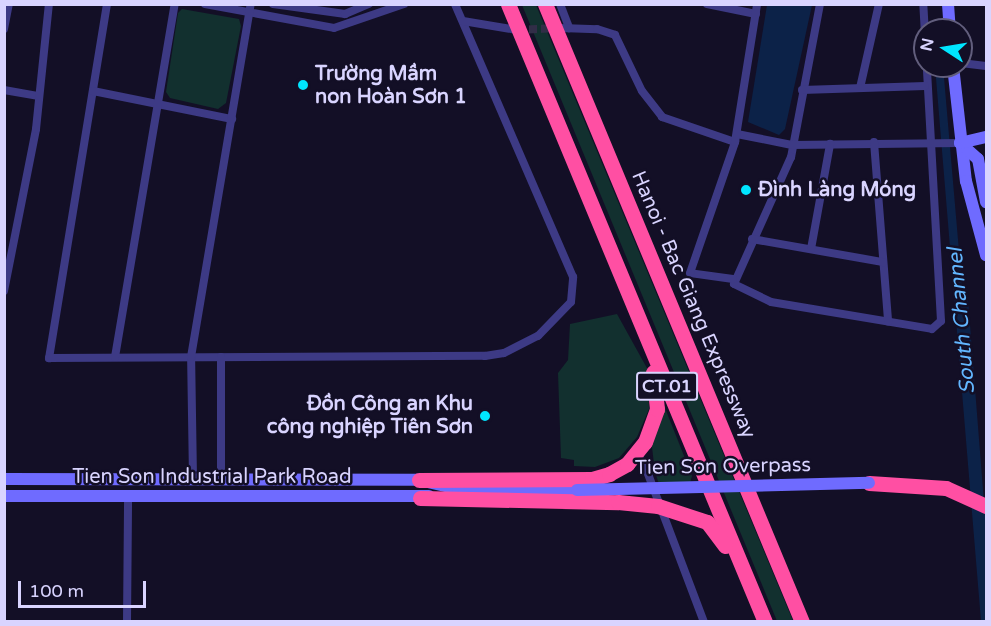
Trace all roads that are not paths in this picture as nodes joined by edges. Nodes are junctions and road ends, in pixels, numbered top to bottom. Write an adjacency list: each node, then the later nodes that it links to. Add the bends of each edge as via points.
1 (9, 4): 22 (street)
2 (49, 4): 30 (street)
3 (107, 4): 29 (street)
4 (176, 4): 31 (street)
5 (205, 4): 17 (street)
6 (273, 4): 18 (street)
7 (369, 4): 18 (street, via 345,14)
8 (404, 4): 21 (street)
9 (455, 4): 20 (street)
10 (508, 4): 40 (highway, CT.01)
11 (545, 4): 53 (highway, Hanoi - Bac Giang Expressway / CT.01)
12 (560, 4): 34 (street, via 565,28 615,35 642,91 662,117)
13 (707, 4): 19 (street)
14 (820, 4): 28 (street)
15 (879, 4): 26 (street)
16 (923, 4): 25 (street)
17 (250, 9): 21 (street); 32 (street)
18 (331, 9): 21 (street)
19 (756, 9): 34 (street)
20 (463, 21): 23 (street); 51 (street, via 573,277 571,302 538,336 504,353 485,356)
21 (334, 28)
22 (4, 29)
23 (517, 30)
24 (954, 78): 37 (main road)
25 (925, 86): 26 (street); 36 (street)
26 (860, 88): 28 (street)
27 (4, 90): 30 (street)
28 (802, 90): 39 (street)
29 (93, 91): 31 (street); 49 (street, via 49,358)
30 (38, 96): 47 (street, via 27,188)
31 (158, 104): 32 (street); 49 (street)
32 (232, 119): 50 (street)
33 (987, 137): 37 (main road)
34 (736, 138): 39 (street); 46 (street, via 690,273)
35 (874, 142): 36 (street); 38 (street); 45 (street)
36 (933, 143): 37 (street); 48 (street, via 941,321 932,329)
37 (960, 143): 41 (main road, via 978,159); 44 (main road, via 971,208)
38 (830, 144): 39 (street); 43 (street)
39 (792, 146): 42 (street)
40 (569, 151): 52 (highway, via 583,205 655,378 657,409); 69 (highway, CT.01)
41 (987, 202)
42 (752, 239): 43 (street); 46 (street)
43 (811, 249): 45 (street)
44 (987, 255)
45 (883, 261): 48 (street)
46 (733, 279): 48 (street, via 734,284 771,302)
47 (4, 291)
48 (888, 321)
49 (115, 357): 50 (street)
50 (191, 357): 51 (street); 55 (street)
51 (221, 357): 56 (street)
52 (637, 454): 58 (highway, via 609,474 592,478); 64 (street)
53 (735, 462): 70 (highway, Hanoi - Bac Giang Expressway / CT.01); 71 (highway, via 774,535)
54 (128, 478): 55 (main road, Tien Son Industrial Park Road); 57 (main road, Tien Son Industrial Park Road); 61 (main road)
55 (193, 478): 56 (main road, Tien Son Industrial Park Road)
56 (221, 478): 58 (main road, Tien Son Industrial Park Road)
57 (4, 479)
58 (419, 480): 60 (main road, Tien Son Industrial Park Road)
59 (869, 483): 60 (main road, Tien Son Overpass, bridge); 65 (highway, via 927,485 961,492)
60 (458, 489): 63 (main road, Tien Son Industrial Park Road)
61 (128, 495): 62 (main road, Tien Son Industrial Park Road); 63 (main road, Tien Son Industrial Park Road); 66 (street)
62 (4, 496)
63 (420, 498): 64 (highway)
64 (658, 506): 67 (street); 68 (highway, via 690,514 715,529)
65 (987, 506)
66 (127, 621)
67 (704, 621)
68 (757, 621)
69 (765, 621)
70 (802, 621)
71 (810, 621)

